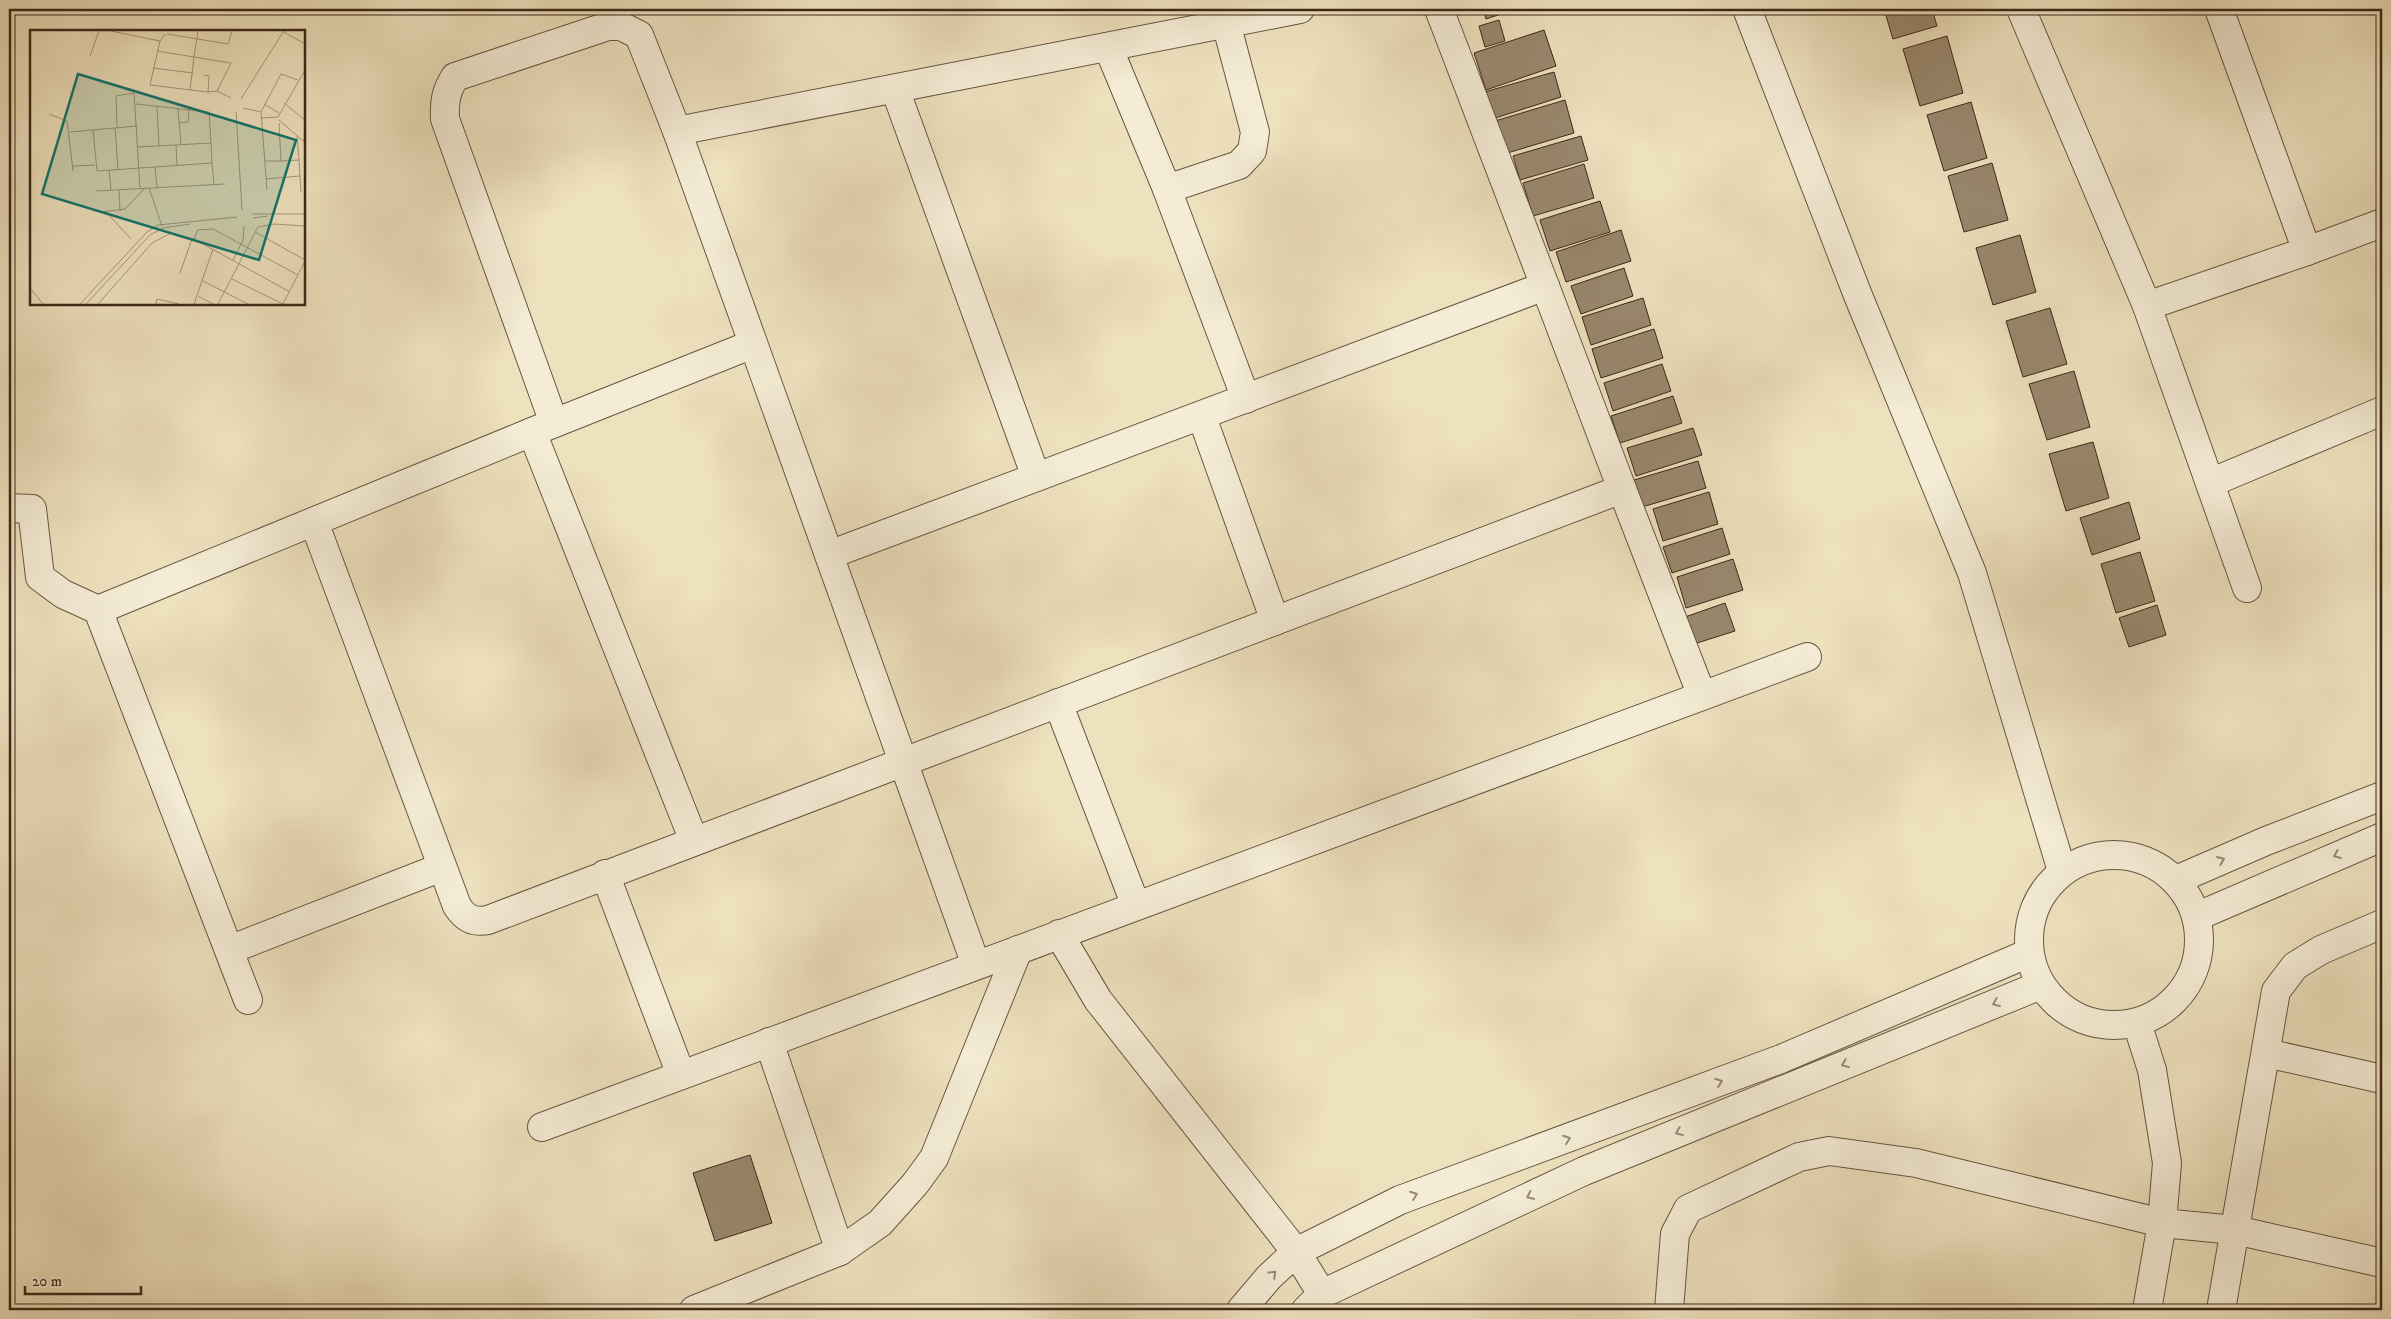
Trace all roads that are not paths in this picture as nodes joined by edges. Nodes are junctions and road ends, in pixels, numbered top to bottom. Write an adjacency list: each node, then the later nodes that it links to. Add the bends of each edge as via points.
1 (1300, 9): 6 (street)
2 (1439, 9): 13 (street)
3 (1747, 9): 37 (street, via 1857,293 1972,573)
4 (2020, 9): 14 (street)
5 (2219, 9): 12 (street)
6 (1226, 23): 7 (street); 10 (street, via 1255,132 1252,151 1239,165)
7 (1108, 47): 8 (street); 10 (street)
8 (895, 88): 9 (street); 20 (street)
9 (677, 131): 15 (street); 19 (street, via 639,35 621,26 608,26 455,77 448,89 446,119)
10 (1167, 188): 16 (street)
11 (2382, 223): 12 (street)
12 (2307, 251): 14 (street)
13 (1545, 286): 16 (street); 22 (street)
14 (2147, 306): 21 (street)
15 (753, 344): 19 (street); 25 (street)
16 (1246, 399): 18 (street)
17 (2381, 414): 21 (street)
18 (1202, 417): 20 (street); 28 (street)
19 (543, 428): 24 (street); 35 (street)
20 (1036, 477): 25 (street)
21 (2210, 483): 26 (street)
22 (1622, 489): 28 (street); 30 (street)
23 (9, 508): 27 (street, via 32,509 40,577 63,594)
24 (314, 522): 27 (street); 36 (street)
25 (829, 555): 32 (street)
26 (2247, 588)
27 (98, 610): 44 (street)
28 (1275, 621): 31 (street)
29 (1808, 657): 30 (street)
30 (1702, 696): 40 (street)
31 (1058, 703): 32 (street); 40 (street)
32 (903, 762): 35 (street); 47 (street)
33 (2382, 796): 39 (street, one-way to 33)
34 (2382, 836): 41 (street, one-way to 41)
35 (694, 841): 38 (street)
36 (442, 867): 38 (street, via 457,906 476,922); 44 (street)
37 (2062, 871): 39 (street, via 2090,857 2121,854 2151,861); 46 (street, via 2034,908 2029,930)
38 (605, 874): 53 (street)
39 (2176, 880): 41 (street)
40 (1136, 906): 43 (street)
41 (2198, 916): 50 (street, via 2201,943 2195,970 2182,993 2162,1012)
42 (2382, 924): 52 (street, via 2321,950 2295,966 2276,991)
43 (1059, 934): 45 (street); 59 (street, via 1098,1000)
44 (229, 950): 49 (street)
45 (1018, 950): 47 (street); 58 (street, via 934,1158 880,1223)
46 (2029, 953): 48 (street); 59 (street, one-way to 46, via 1400,1200 1781,1059)
47 (976, 965): 51 (street)
48 (2041, 985): 50 (street, via 2059,1006 2083,1020 2109,1025); 61 (street, one-way to 61, via 1584,1171)
49 (248, 1000)
50 (2137, 1023): 56 (street, via 2152,1070 2167,1163)
51 (769, 1042): 53 (street); 58 (street)
52 (2266, 1053): 54 (street); 57 (street)
53 (682, 1074): 55 (street)
54 (2382, 1079)
55 (542, 1126)
56 (2162, 1223): 57 (street); 64 (street, via 1916,1163 1829,1151 1799,1157 1688,1209 1675,1234); 65 (street)
57 (2235, 1230): 60 (street); 66 (street)
58 (840, 1252): 62 (street)
59 (1296, 1252): 61 (street); 63 (street, one-way to 59)
60 (2382, 1263)
61 (1314, 1302)
62 (705, 1309)
63 (1241, 1310)
64 (1669, 1310)
65 (2147, 1310)
66 (2221, 1310)

